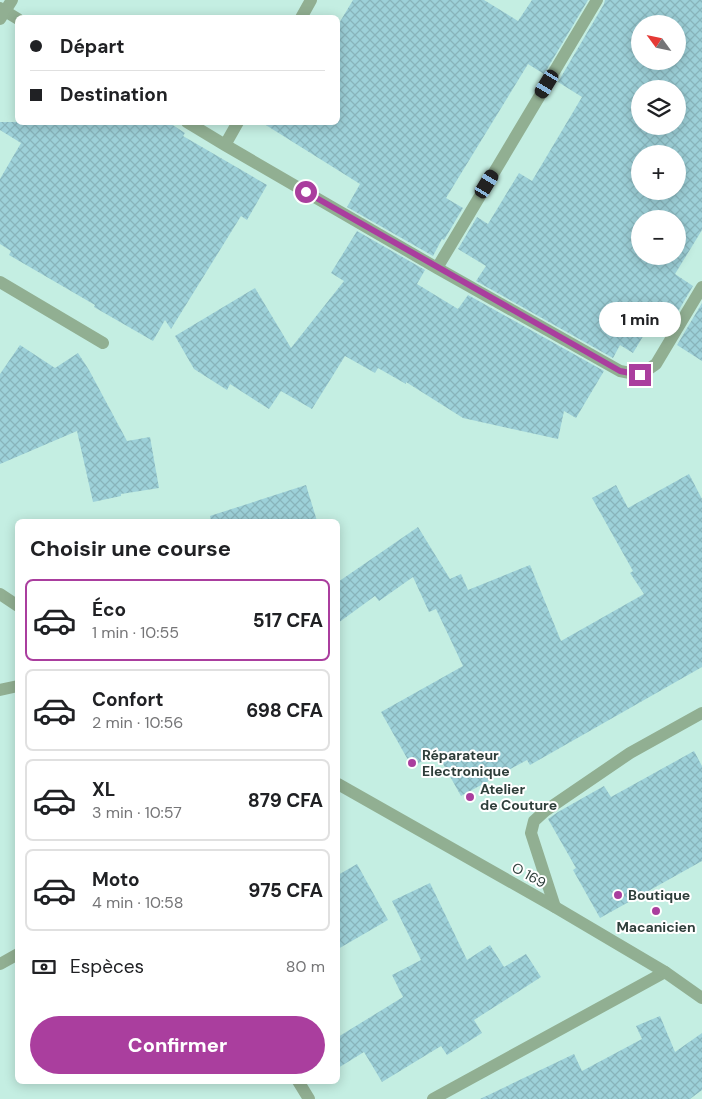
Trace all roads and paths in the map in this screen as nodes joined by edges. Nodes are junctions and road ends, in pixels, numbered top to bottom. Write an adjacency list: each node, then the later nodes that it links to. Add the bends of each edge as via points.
1 (311, 0): 4 (street)
2 (597, 0): 9 (street)
3 (4, 10): 5 (street)
4 (303, 15)
5 (15, 17)
6 (193, 125): 8 (street)
7 (236, 125): 8 (street)
8 (224, 145): 9 (street)
9 (437, 268): 11 (street, via 620,371 640,375 656,364)
10 (0, 282): 12 (street)
11 (702, 287)
12 (103, 343)
13 (0, 594): 14 (street)
14 (15, 604)
15 (15, 687): 16 (street)
16 (0, 690)
17 (702, 713): 19 (street, via 630,753 545,810 534,821 531,834)
18 (340, 785): 19 (street, O 169)
19 (556, 907): 22 (street, O 169)
20 (15, 956): 21 (street)
21 (0, 964)
22 (665, 972): 23 (street, O 169); 26 (street)
23 (702, 998)
24 (300, 1084): 25 (street)
25 (309, 1099)
26 (433, 1099)

